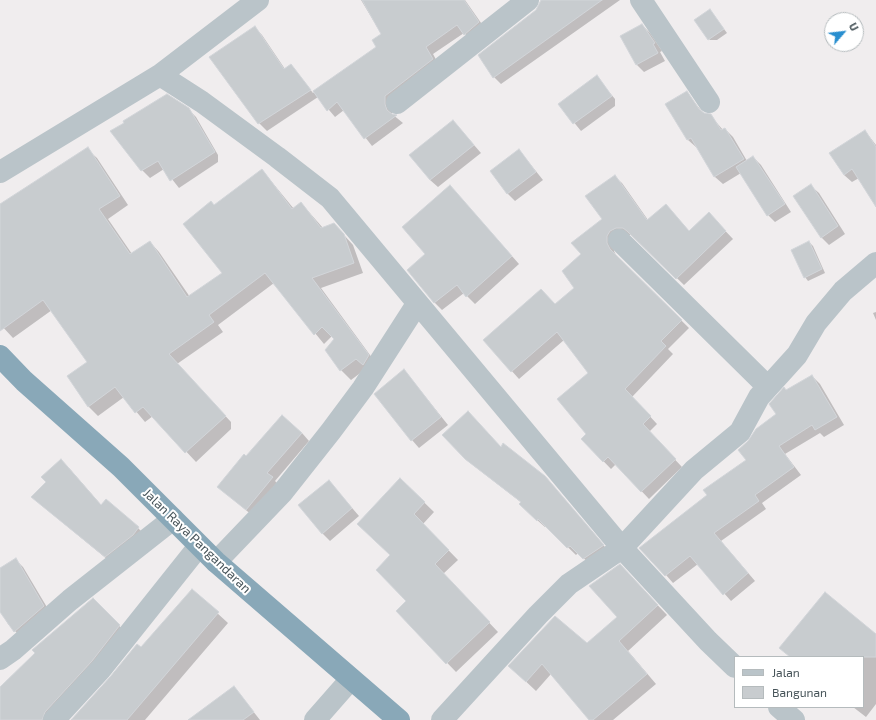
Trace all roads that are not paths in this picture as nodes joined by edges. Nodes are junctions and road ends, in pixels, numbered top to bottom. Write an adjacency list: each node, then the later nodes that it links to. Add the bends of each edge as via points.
1 (258, 0): 4 (street)
2 (528, 0): 6 (street)
3 (642, 0): 5 (street)
4 (160, 75): 7 (street); 10 (street, via 209,107 330,198)
5 (709, 102)
6 (397, 103)
7 (0, 172)
8 (619, 240): 12 (street)
9 (876, 264): 12 (street, via 843,291 816,323 797,355)
10 (417, 304): 15 (street); 16 (street, via 363,388 331,431 282,493)
11 (1, 358): 13 (highway, Jalan Raya Pangandaran, via 121,467)
12 (768, 387): 15 (street, via 740,432 694,470)
13 (173, 519): 14 (highway, Jalan Raya Pangandaran); 17 (street)
14 (199, 546): 16 (highway, Jalan Raya Pangandaran); 21 (street, via 101,669)
15 (622, 548): 18 (street); 24 (street, via 569,584)
16 (216, 562): 19 (highway, Jalan Raya Pangandaran)
17 (0, 659)
18 (734, 666)
19 (351, 678): 22 (street); 23 (highway, Jalan Raya Pangandaran)
20 (780, 708): 25 (street)
21 (54, 720)
22 (315, 720)
23 (399, 720)
24 (442, 720)
25 (794, 720)

